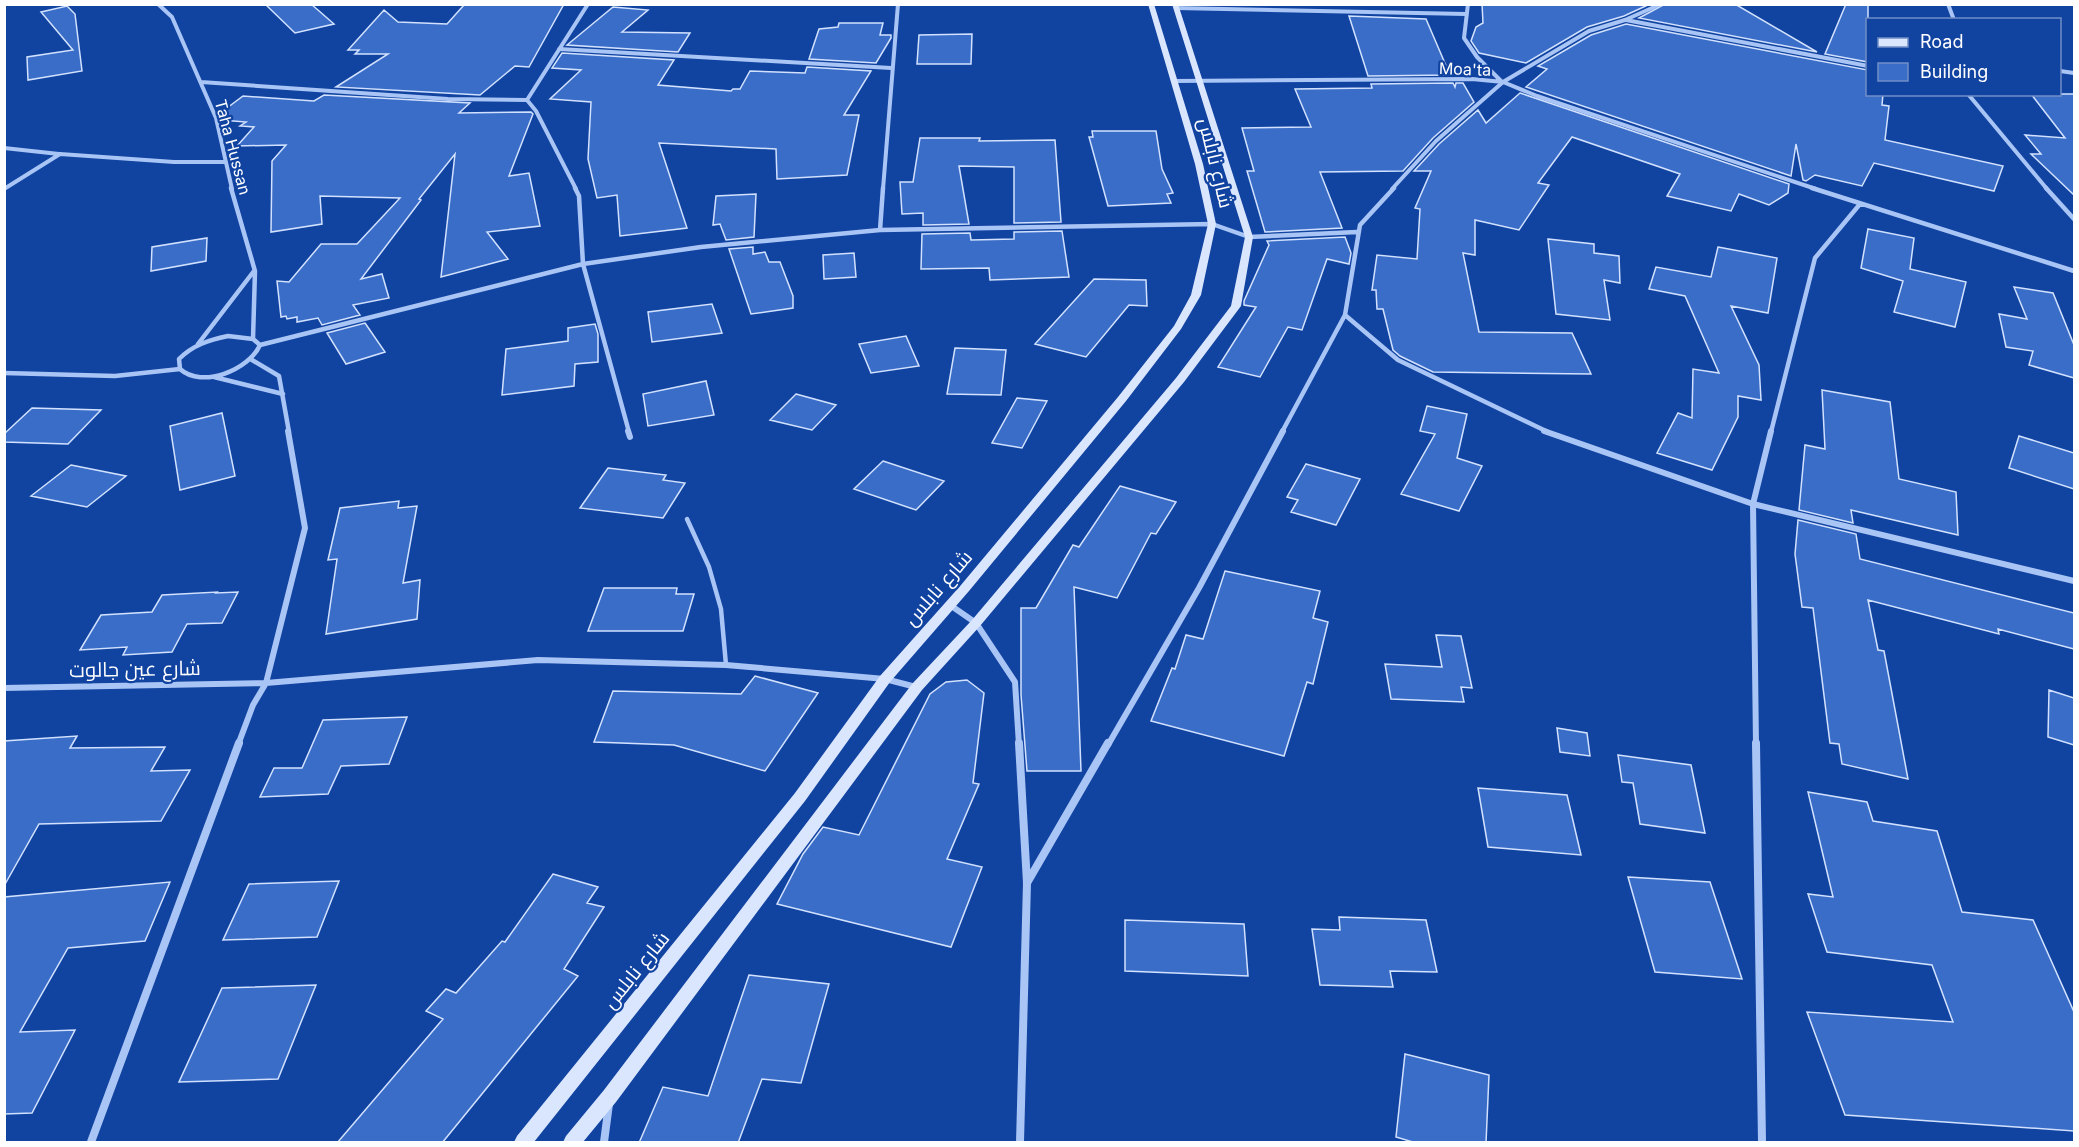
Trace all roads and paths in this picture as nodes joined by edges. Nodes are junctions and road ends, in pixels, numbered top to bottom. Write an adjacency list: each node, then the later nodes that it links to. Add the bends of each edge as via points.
1 (159, 4): 15 (street, Taha Hussan, via 172,17)
2 (588, 4): 10 (street)
3 (898, 4): 12 (street)
4 (1151, 4): 13 (main road, شارع نابلس)
5 (1468, 4): 8 (street, Moa'ta)
6 (1660, 4): 9 (street)
7 (1175, 6): 8 (street); 14 (main road, شارع نابلس)
8 (1466, 14): 16 (street, Moa'ta, via 1464,38)
9 (1625, 20): 11 (street); 16 (street, via 1588,31)
10 (559, 49): 12 (street); 18 (street)
11 (1866, 66)
12 (891, 68): 26 (street)
13 (1174, 81): 14 (street, Moa'ta); 25 (main road, شارع نابلس)
14 (1198, 81): 16 (street, Moa'ta); 28 (main road, شارع نابلس)
15 (201, 82): 18 (street, via 448,99); 21 (street, Taha Hussan, via 216,118)
16 (1503, 82): 23 (street); 27 (street, via 1436,141)
17 (1970, 96): 24 (street)
18 (527, 100): 29 (street, via 579,196)
19 (4, 148): 20 (street)
20 (60, 154): 21 (street); 22 (street)
21 (224, 162): 30 (street, Taha Hussan)
22 (4, 189)
23 (1860, 204): 31 (street); 42 (street, via 1815,258)
24 (2074, 219)
25 (1212, 224): 26 (street); 28 (street); 45 (main road, شارع نابلس, via 1196,295 1178,327)
26 (880, 230): 29 (street, via 701,247)
27 (1357, 232): 28 (street); 32 (street)
28 (1249, 237): 46 (main road, شارع نابلس, via 1236,306 1180,380)
29 (583, 264): 35 (street); 41 (street)
30 (255, 271): 33 (street, Taha Hussan); 34 (street)
31 (2074, 271)
32 (1345, 315): 42 (street, via 1398,360 1545,431); 52 (street, via 1199,588)
33 (253, 339): 34 (street, via 228,336); 35 (street)
34 (197, 344): 37 (street, via 179,359)
35 (260, 345): 36 (street)
36 (252, 360): 39 (street); 40 (street, via 279,376)
37 (180, 369): 38 (street, via 69,376); 39 (street, via 195,376)
38 (4, 373)
39 (210, 376): 40 (street)
40 (283, 394): 49 (street, via 305,528)
41 (630, 437)
42 (1753, 504): 44 (street); 59 (street)
43 (687, 519): 47 (lane, via 709,567 721,609)
44 (2074, 581)
45 (950, 605): 46 (street); 48 (main road, شارع نابلس)
46 (975, 623): 50 (main road, شارع نابلس); 52 (street, via 1015,682)
47 (726, 665): 48 (street, شارع عين جالوت); 49 (street, شارع عين جالوت, via 538,660)
48 (885, 679): 50 (street, شارع عين جالوت); 55 (main road, شارع نابلس, via 800,796)
49 (266, 683): 51 (street, شارع عين جالوت); 54 (street, via 253,705)
50 (917, 687): 53 (main road, شارع نابلس)
51 (4, 688)
52 (1027, 883): 58 (street)
53 (610, 1096): 56 (main road, شارع نابلس); 57 (street)
54 (92, 1143)
55 (523, 1143)
56 (572, 1143)
57 (604, 1143)
58 (1020, 1143)
59 (1762, 1143)

